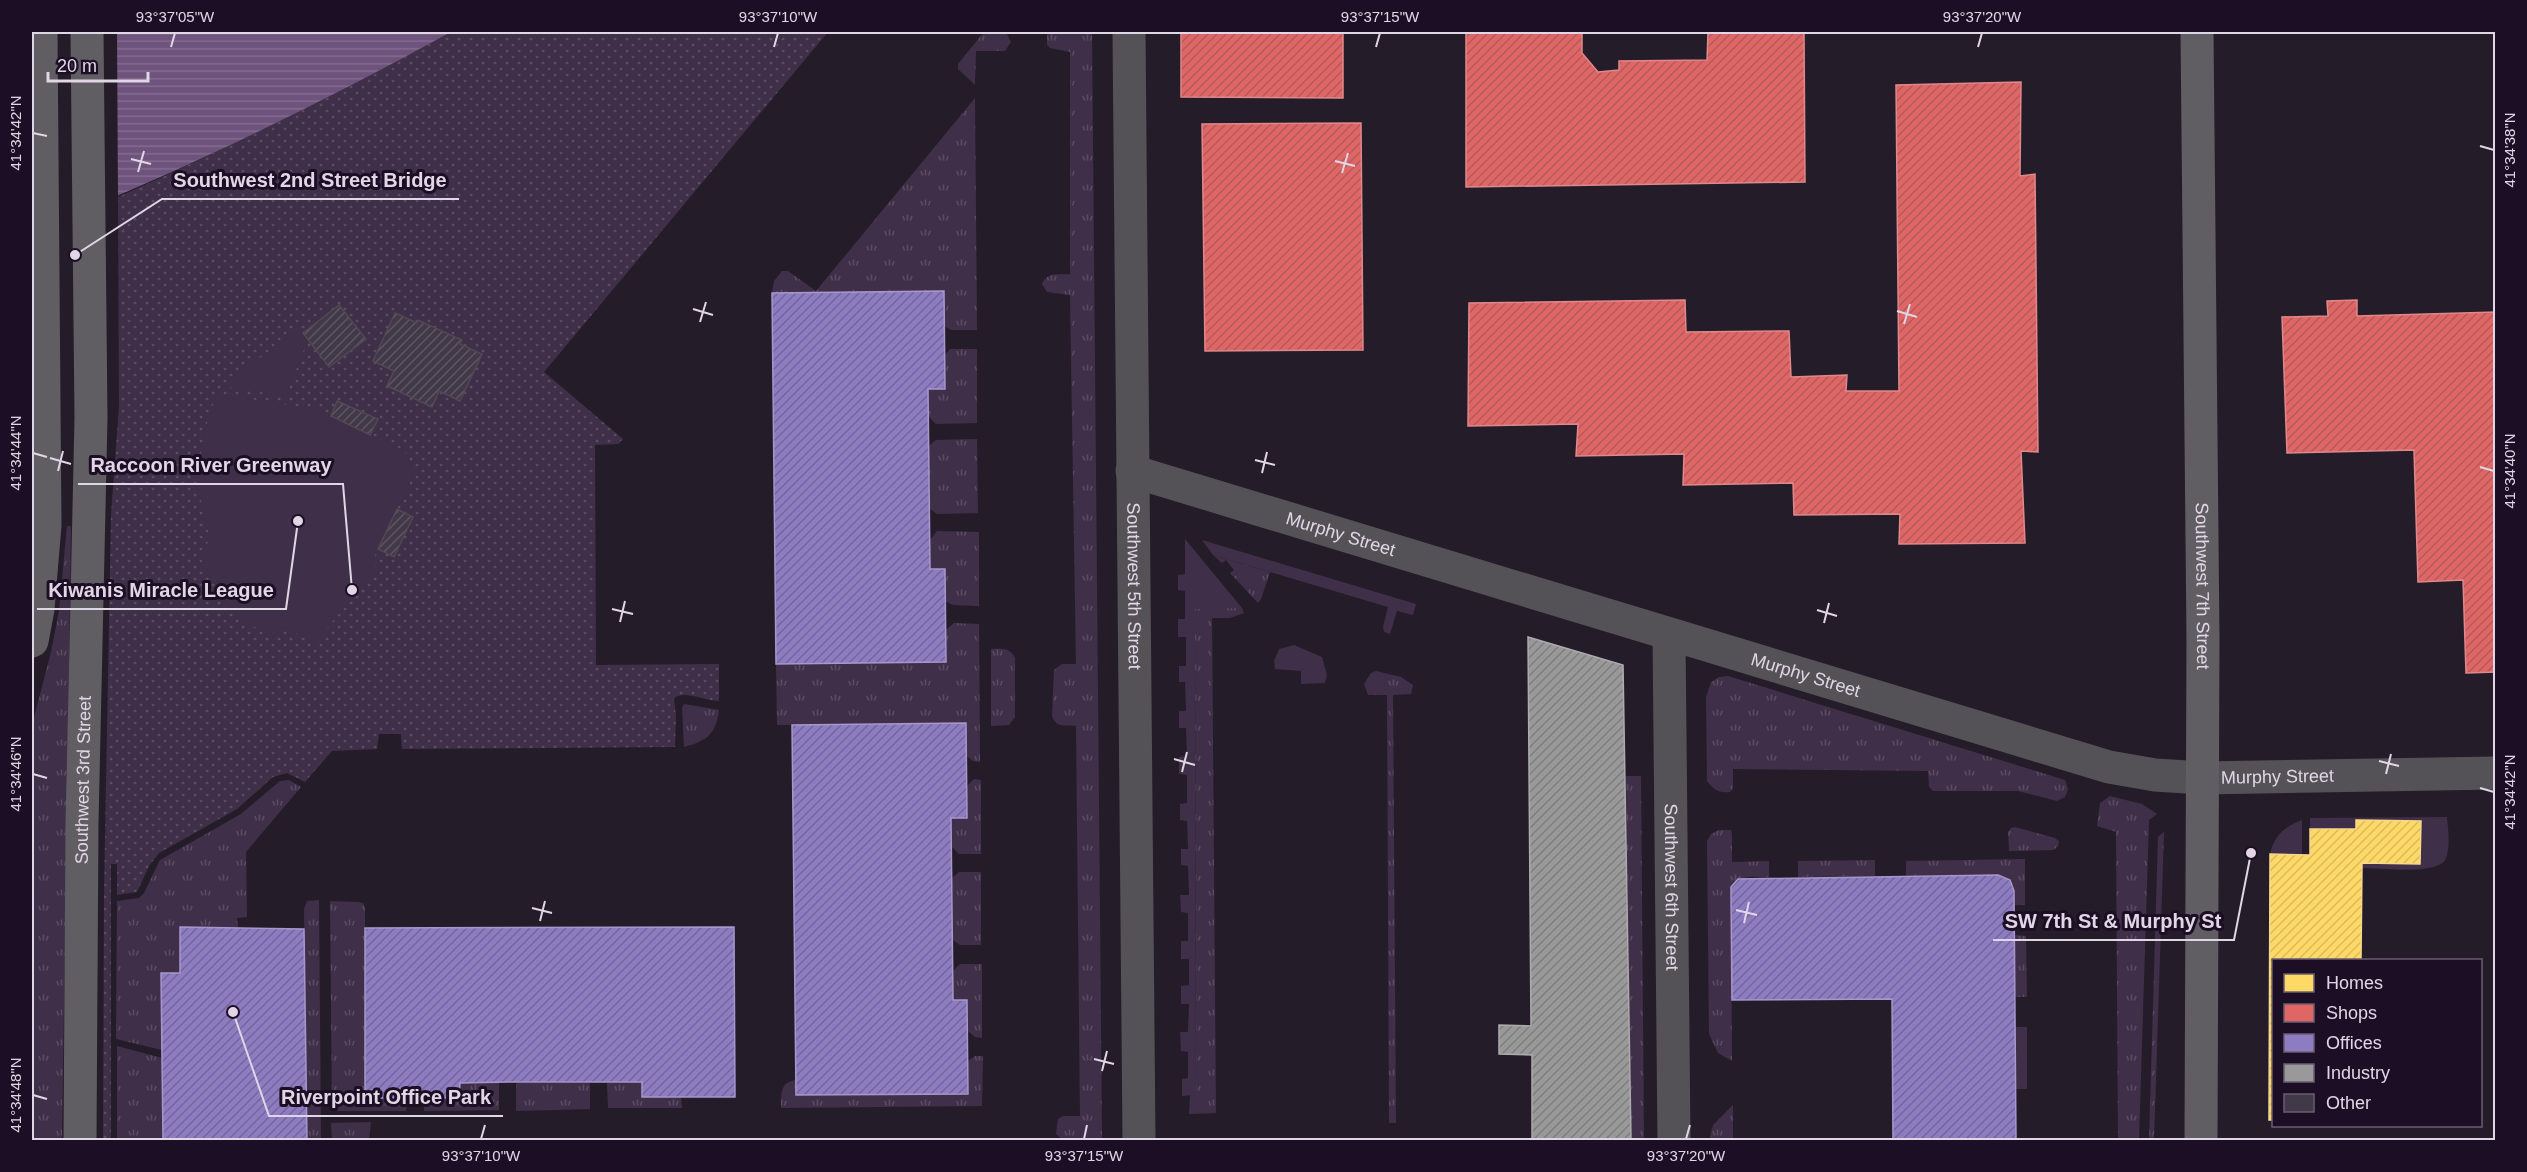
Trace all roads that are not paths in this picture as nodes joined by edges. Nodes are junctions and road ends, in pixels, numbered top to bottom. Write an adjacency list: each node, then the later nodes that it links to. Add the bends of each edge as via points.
1 (41, 32): 7 (main road, via 45,525)
2 (87, 32): 10 (main road, Southwest 3rd Street, via 91,418)
3 (1129, 32): 5 (street, Southwest 5th Street)
4 (2197, 32): 9 (main road, Southwest 7th Street)
5 (1132, 471): 6 (street, Murphy Street); 11 (street, Southwest 5th Street)
6 (1669, 635): 9 (street, Murphy Street, via 2109,767); 12 (street, Southwest 6th Street)
7 (32, 641)
8 (2496, 773): 9 (street, Murphy Street)
9 (2203, 778): 13 (main road, Southwest 7th Street)
10 (80, 1140)
11 (1139, 1140)
12 (1674, 1140)
13 (2201, 1140)

